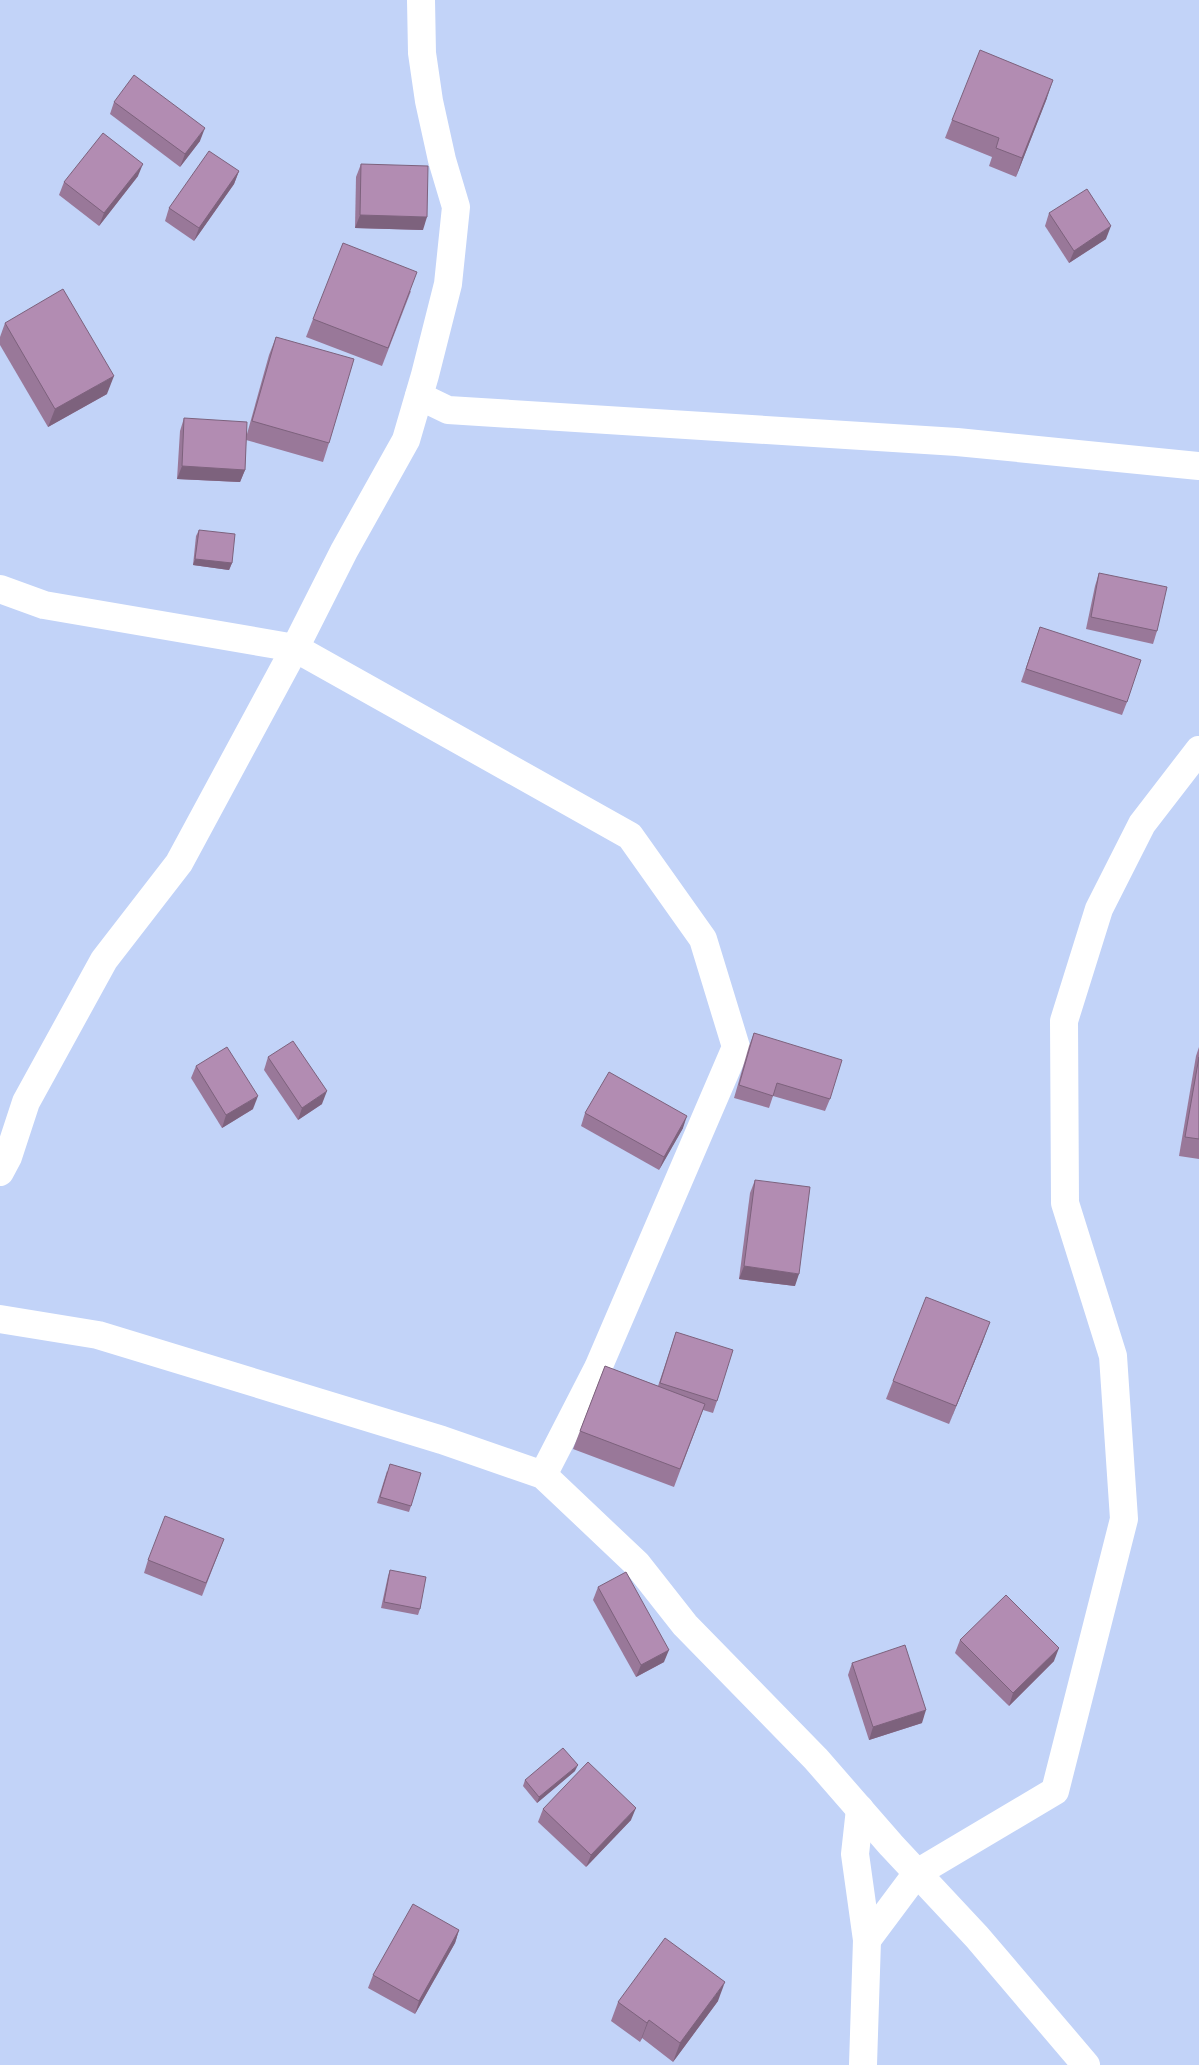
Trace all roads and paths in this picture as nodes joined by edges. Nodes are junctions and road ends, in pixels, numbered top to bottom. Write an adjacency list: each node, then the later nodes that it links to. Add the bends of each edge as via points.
1 (421, 0): 2 (street, via 422,52 429,101 456,207 448,284)
2 (419, 396): 3 (street); 4 (street)
3 (448, 410): 4 (street); 5 (street, via 957,442)
4 (406, 440): 7 (street)
5 (1199, 466)
6 (0, 589): 7 (street, via 44,605)
7 (295, 648): 9 (street, via 179,863 104,960 26,1102); 11 (street, via 630,836 703,939 736,1047 598,1368)
8 (1199, 750): 13 (street, via 1142,824 1099,909 1064,1021 1065,1203 1113,1356 1124,1519 1056,1791)
9 (0, 1172)
10 (0, 1319): 11 (street, via 98,1334 442,1440)
11 (543, 1475): 12 (street, via 637,1564 685,1625 816,1759)
12 (860, 1809): 13 (street); 14 (street, via 855,1854)
13 (917, 1873): 14 (street); 16 (street, via 977,1937)
14 (866, 1940): 15 (street)
15 (863, 2065)
16 (1086, 2065)

